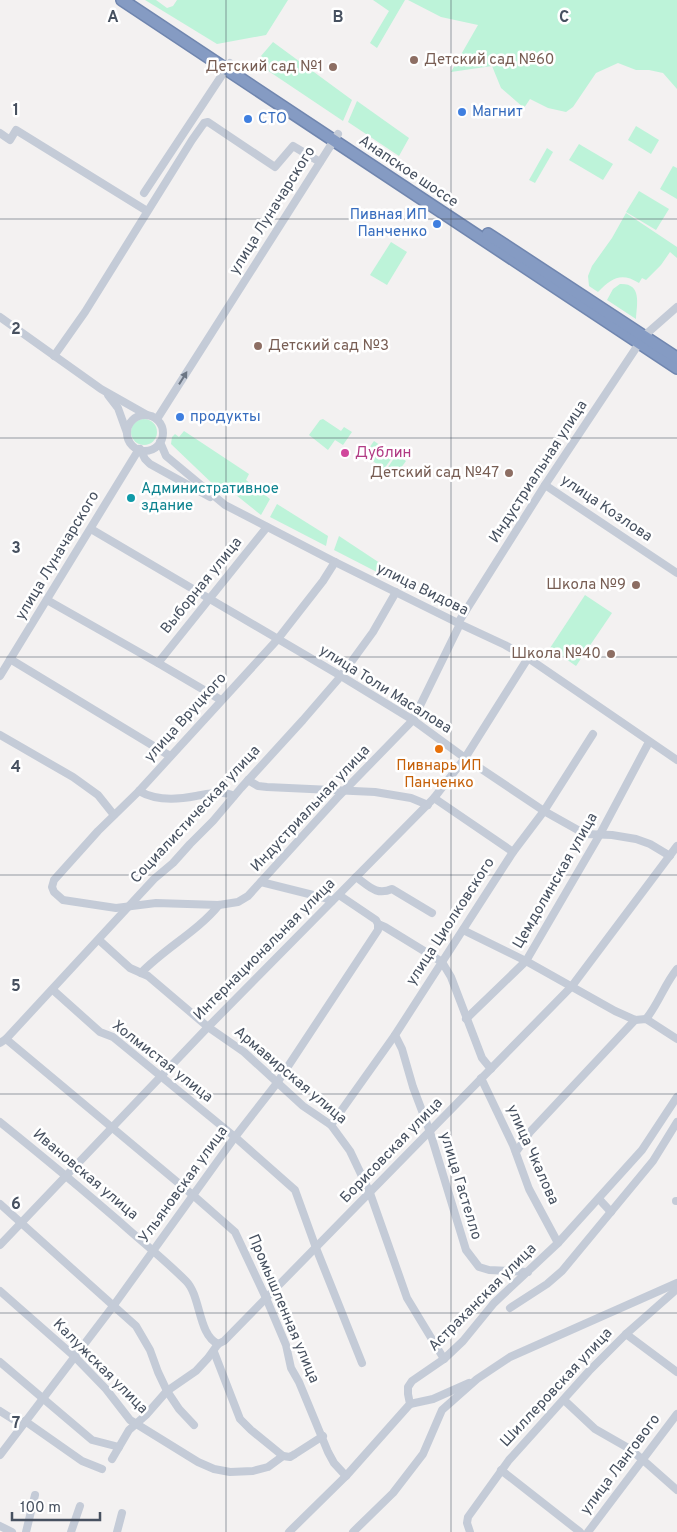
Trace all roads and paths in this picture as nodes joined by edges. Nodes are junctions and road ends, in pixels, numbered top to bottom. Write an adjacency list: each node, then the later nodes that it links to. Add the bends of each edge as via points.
1 (122, 0): 3 (highway, Анапское шоссе)
2 (135, 0): 3 (highway, Анапское шоссе)
3 (228, 67): 5 (highway, Анапское шоссе); 7 (street)
4 (0, 133): 8 (street, via 10,140 16,130)
5 (336, 138): 6 (street, улица Луначарского); 11 (highway, Анапское шоссе)
6 (320, 162): 8 (street, via 293,146 276,167 208,122 204,123); 17 (street, улица Луначарского, one-way to 6)
7 (144, 193)
8 (147, 211): 12 (street)
9 (677, 307): 11 (street, Индустриальная улица)
10 (0, 317): 12 (street)
11 (642, 340): 13 (highway, Анапское шоссе); 14 (highway, Анапское шоссе); 21 (street, Индустриальная улица)
12 (54, 356): 15 (street)
13 (677, 358)
14 (677, 368)
15 (101, 388): 16 (street); 18 (street, via 118,408)
16 (147, 415): 17 (street); 18 (street, via 133,420)
17 (157, 419): 19 (street, via 163,432)
18 (128, 434): 20 (street, via 131,443)
19 (160, 442): 20 (street, via 152,449); 22 (street, улица Видова, via 166,456)
20 (139, 449): 22 (street, via 150,464); 24 (street, улица Луначарского)
21 (545, 484): 26 (street, улица Козлова); 30 (street, Индустриальная улица)
22 (225, 505): 23 (street, улица Видова)
23 (267, 527): 25 (street, улица Видова); 29 (street, Выборная улица)
24 (91, 529): 28 (street, улица Луначарского); 29 (street, улица Толи Масалова)
25 (335, 562): 27 (street, улица Видова); 31 (street, улица Вруцкого)
26 (677, 573)
27 (396, 592): 30 (street, улица Видова); 36 (street, Социалистическая улица, via 373,632)
28 (47, 600): 33 (street, улица Луначарского); 34 (street)
29 (209, 600): 31 (street, улица Толи Масалова); 34 (street, Выборная улица)
30 (459, 624): 32 (street, улица Видова); 38 (street, Индустриальная улица)
31 (278, 640): 36 (street, улица Толи Масалова); 37 (street, улица Вруцкого)
32 (528, 658): 41 (street, улица Видова); 43 (street, Интернациональная улица)
33 (10, 660): 35 (street, улица Луначарского); 42 (street)
34 (158, 663): 37 (street)
35 (0, 676)
36 (341, 676): 38 (street, улица Толи Масалова); 45 (street, Социалистическая улица)
37 (220, 700): 42 (street, улица Вруцкого)
38 (413, 720): 43 (street, улица Толи Масалова); 47 (street, Индустриальная улица)
39 (593, 734): 51 (street, улица Циолковского)
40 (0, 735): 52 (street, via 73,777 98,795)
41 (650, 742): 44 (street, улица Видова); 53 (street, Цемдолинская улица)
42 (170, 756): 46 (street, улица Вруцкого)
43 (465, 758): 49 (street, Интернациональная улица); 51 (street, улица Толи Масалова)
44 (677, 760)
45 (248, 780): 47 (street, via 258,786); 48 (street, Социалистическая улица)
46 (139, 791): 48 (street, via 159,799 223,793); 52 (street, улица Вруцкого)
47 (344, 791): 50 (street, via 375,792 411,798); 57 (street, Индустриальная улица)
48 (234, 796): 61 (street, Социалистическая улица)
49 (434, 798): 50 (street, Интернациональная улица); 55 (street)
50 (428, 805): 56 (street, Интернациональная улица)
51 (544, 811): 53 (street, улица Толи Масалова, via 585,834); 55 (street, улица Циолковского)
52 (114, 815): 61 (street, улица Вруцкого, via 52,886 62,900)
53 (599, 836): 54 (street, улица Толи Масалова, via 636,840); 66 (street, Цемдолинская улица)
54 (674, 851): 70 (street, Борисовская улица)
55 (513, 852): 64 (street, улица Циолковского)
56 (356, 877): 58 (street, Интернациональная улица); 62 (street, via 376,891 384,893 392,889)
57 (261, 882): 59 (street); 60 (street, Индустриальная улица, via 238,902)
58 (339, 894): 59 (street, Интернациональная улица); 63 (street)
59 (332, 901): 75 (street, Интернациональная улица)
60 (219, 905): 61 (street, via 156,903); 69 (street, via 189,935)
61 (130, 907): 65 (street, Социалистическая улица)
62 (432, 913)
63 (378, 924): 67 (street); 82 (street, Ульяновская улица, via 378,930)
64 (463, 930): 66 (street); 67 (street, улица Циолковского)
65 (99, 940): 69 (street, Армавирская улица, via 130,968); 71 (street, Социалистическая улица)
66 (526, 961): 70 (street); 72 (street, Цемдолинская улица)
67 (442, 962): 72 (street); 76 (street, улица Циолковского)
68 (677, 969): 73 (street)
69 (141, 973): 75 (street, Армавирская улица)
70 (572, 986): 74 (street); 79 (street, Борисовская улица)
71 (53, 990): 78 (street, Социалистическая улица); 80 (street, Холмистая улица, via 100,1032 113,1038)
72 (466, 1019): 79 (street, via 482,1058)
73 (646, 1019): 74 (street); 77 (street)
74 (634, 1020): 90 (street, via 530,1132)
75 (208, 1027): 80 (street, Интернациональная улица); 82 (street, Армавирская улица, via 244,1052)
76 (395, 1035): 86 (street, улица Циолковского); 88 (street, улица Гастелло)
77 (677, 1039)
78 (3, 1041): 87 (street, Промышленная улица)
79 (491, 1068): 81 (street, Борисовская улица)
80 (160, 1077): 87 (street, Интернациональная улица); 89 (street, Холмистая улица)
81 (482, 1078): 88 (street, Борисовская улица); 90 (street, улица Чкалова)
82 (277, 1083): 86 (street, Армавирская улица, via 302,1106); 89 (street, Ульяновская улица)
83 (677, 1097): 94 (street, Астраханская улица, via 642,1150)
84 (0, 1122): 91 (street, Ивановская улица)
85 (677, 1122): 96 (street, Астраханская улица, via 654,1161)
86 (331, 1125): 92 (street, Армавирская улица, via 350,1151)
87 (112, 1127): 91 (street, Интернациональная улица); 93 (street, Промышленная улица)
88 (430, 1132): 92 (street, Борисовская улица); 102 (street, улица Гастелло, via 466,1250 472,1260 489,1270)
89 (235, 1137): 93 (street, Ульяновская улица); 100 (street, Холмистая улица, via 295,1190)
90 (516, 1152): 98 (street, улица Чкалова, via 529,1189)
91 (66, 1175): 97 (street, Интернациональная улица); 101 (street, Ивановская улица)
92 (370, 1193): 100 (street, Борисовская улица); 113 (street, Армавирская улица, via 407,1298)
93 (194, 1196): 101 (street, Ульяновская улица); 106 (street, Промышленная улица, via 235,1232)
94 (599, 1199): 96 (street); 98 (street, Астраханская улица)
95 (0, 1204): 97 (street)
96 (610, 1212): 108 (street, Астраханская улица, via 562,1271)
97 (21, 1223): 99 (street, Интернациональная улица); 107 (street)
98 (558, 1243): 102 (street, Астраханская улица)
99 (0, 1245)
100 (316, 1248): 106 (street, Борисовская улица); 115 (street, Холмистая улица)
101 (154, 1252): 107 (street, Ульяновская улица); 110 (street, Ивановская улица, via 188,1283 204,1328 212,1342)
102 (528, 1272): 113 (street, Астраханская улица, via 494,1303)
103 (677, 1283): 117 (street, Шиллеровская улица, via 510,1358)
104 (677, 1289): 109 (street, Шиллеровская улица)
105 (0, 1291): 112 (street, Калужская улица)
106 (266, 1298): 110 (street, Борисовская улица); 127 (street, Промышленная улица, via 286,1345 291,1368)
107 (114, 1305): 112 (street, Ульяновская улица); 118 (street, via 142,1334)
108 (510, 1308)
109 (626, 1334): 116 (street); 120 (street, Шиллеровская улица)
110 (218, 1344): 111 (street, Борисовская улица)
111 (214, 1352): 118 (street, Борисовская улица, via 196,1371); 130 (street, via 240,1419)
112 (74, 1356): 119 (street, Ульяновская улица); 125 (street, Калужская улица)
113 (444, 1359): 121 (street, Астраханская улица, via 412,1381 408,1387)
114 (0, 1362): 119 (street)
115 (362, 1363)
116 (677, 1372)
117 (477, 1379): 121 (street, via 433,1399); 146 (street, via 442,1410 423,1454 393,1493)
118 (167, 1391): 125 (street, Борисовская улица); 126 (street)
119 (43, 1399): 124 (street, Ульяновская улица); 128 (street, via 92,1440)
120 (564, 1400): 132 (street, via 595,1429); 134 (street, Шиллеровская улица)
121 (410, 1404): 135 (street)
122 (0, 1411): 124 (street)
123 (677, 1414): 132 (street, улица Лангового)
124 (23, 1423): 129 (street, Ульяновская улица); 133 (street, via 82,1461)
125 (136, 1425): 128 (street, Борисовская улица, via 129,1430); 130 (street, Калужская улица, via 214,1469 253,1471 268,1467)
126 (194, 1425)
127 (323, 1436): 130 (street, Калужская улица, via 295,1454); 135 (street, Промышленная улица, via 334,1463)
128 (120, 1446): 131 (street, Борисовская улица)
129 (0, 1455)
130 (283, 1456)
131 (112, 1459)
132 (643, 1460): 136 (street); 149 (street, улица Лангового)
133 (102, 1469)
134 (501, 1470): 147 (street, Шиллеровская улица, via 468,1517); 148 (street)
135 (346, 1476): 145 (street)
136 (677, 1490)
137 (35, 1495): 142 (street)
138 (80, 1506): 143 (street)
139 (122, 1514): 144 (street)
140 (0, 1526): 141 (street)
141 (12, 1532)
142 (26, 1532)
143 (71, 1532)
144 (117, 1532)
145 (289, 1532)
146 (353, 1532)
147 (470, 1532)
148 (580, 1532)
149 (588, 1532)

